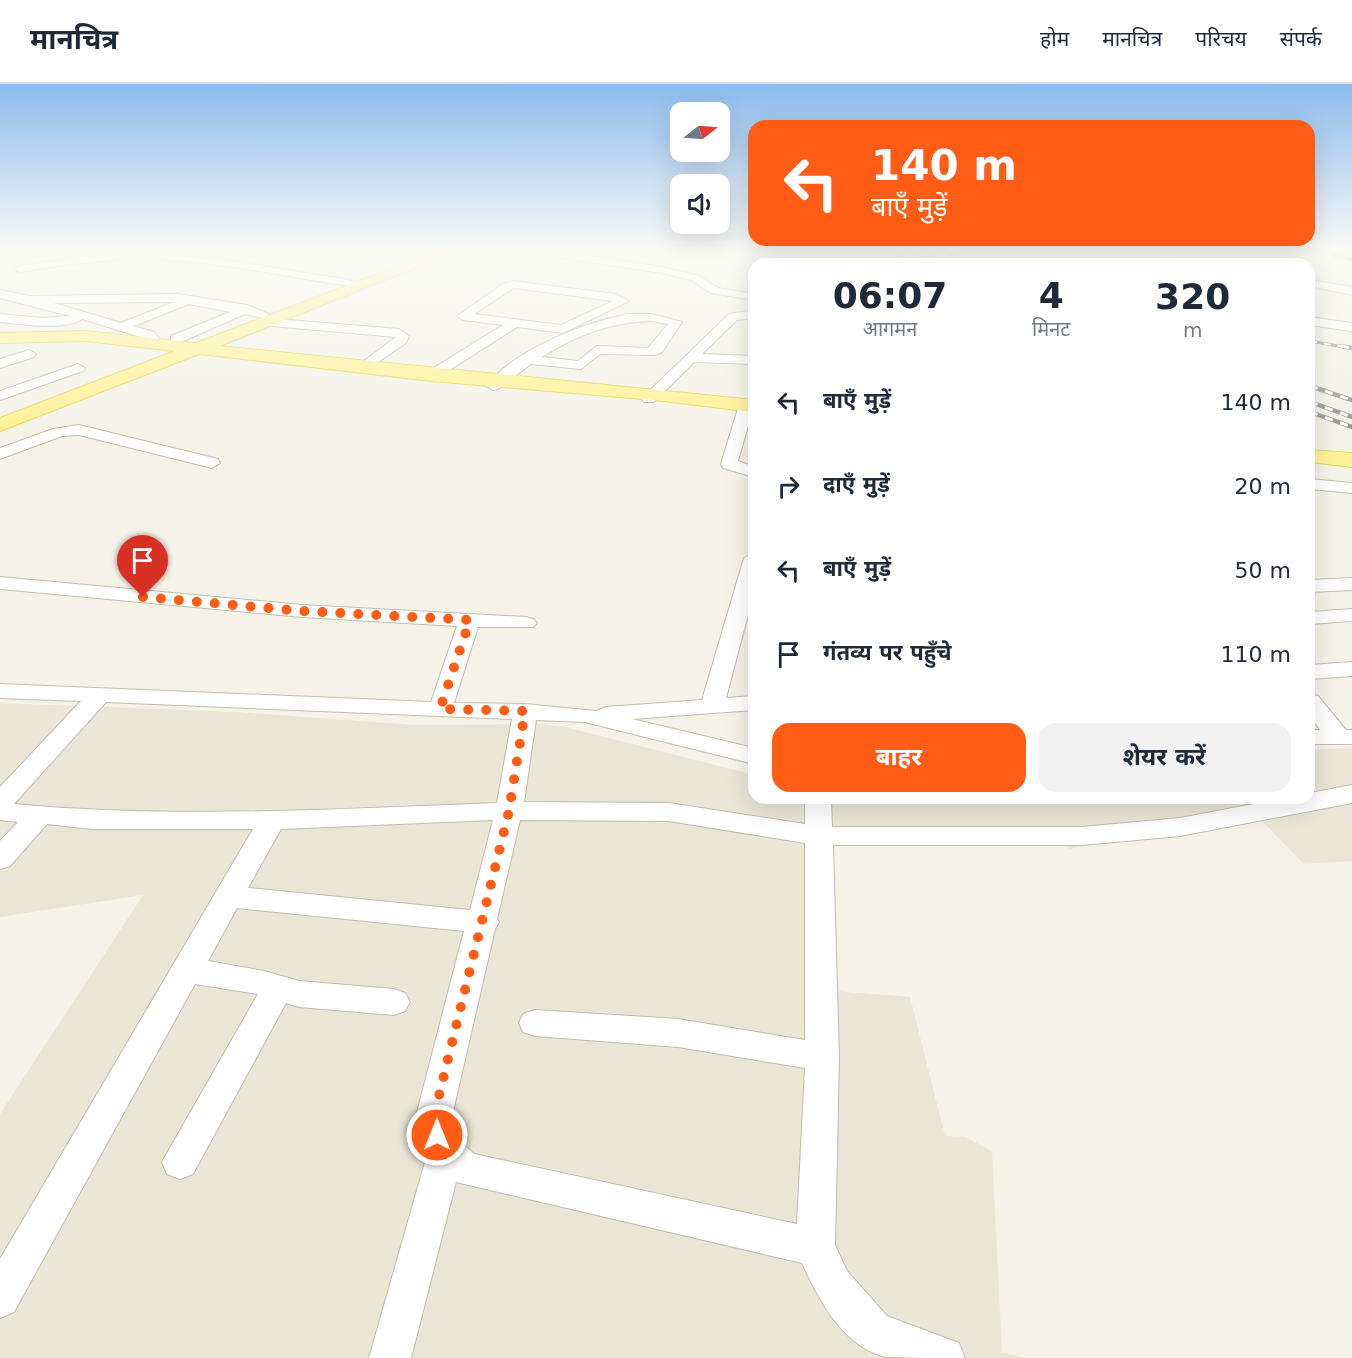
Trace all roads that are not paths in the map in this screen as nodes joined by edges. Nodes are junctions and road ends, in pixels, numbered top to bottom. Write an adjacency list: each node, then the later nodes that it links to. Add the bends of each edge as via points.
1 (63, 310): 11 (street)
2 (163, 310): 15 (street)
3 (239, 310): 8 (street)
4 (271, 310): 8 (main road)
5 (272, 310): 8 (main road)
6 (469, 310): 14 (street, via 464,314 468,318)
7 (602, 310): 14 (street, via 563,329)
8 (258, 315): 21 (main road); 21 (street); 21 (main road); 28 (street, via 403,336)
9 (748, 315): 24 (street, via 733,317)
10 (0, 318): 12 (street)
11 (87, 318): 12 (street); 15 (street)
12 (42, 322): 17 (street)
13 (1315, 322): 16 (street)
14 (513, 324): 31 (street)
15 (121, 327): 21 (street, via 149,335)
16 (1352, 327)
17 (0, 333)
18 (0, 338): 21 (main road, via 68,335)
19 (0, 344): 20 (main road, via 52,341)
20 (115, 348): 21 (main road); 30 (main road, via 118,359)
21 (169, 349): 23 (main road); 23 (main road); 28 (main road); 30 (main road); 38 (main road)
22 (29, 354): 27 (street)
23 (218, 358): 32 (main road)
24 (691, 358): 26 (street); 34 (street)
25 (526, 359): 25 (street, via 608,321 631,318 676,322 650,352 597,350 576,370); 32 (street)
26 (748, 360)
27 (0, 364)
28 (365, 367): 31 (main road)
29 (78, 368): 33 (street)
30 (108, 375): 37 (main road)
31 (432, 375): 32 (main road)
32 (496, 383): 34 (main road)
33 (0, 396)
34 (651, 397): 35 (main road)
35 (748, 409)
36 (748, 414): 43 (street, via 729,464)
37 (0, 415)
38 (0, 425)
39 (0, 454): 42 (street, via 59,432 79,430)
40 (1315, 456): 41 (main road)
41 (1352, 460)
42 (212, 463)
43 (748, 470)
44 (1315, 484): 45 (street)
45 (1352, 488)
46 (748, 579): 59 (street)
47 (0, 583): 52 (street, via 302,611)
48 (1352, 584): 49 (street)
49 (1315, 586)
50 (1352, 615): 51 (street)
51 (1315, 618)
52 (470, 620): 53 (street); 61 (street)
53 (526, 623)
54 (1352, 669): 55 (street)
55 (1315, 672)
56 (0, 691): 57 (street)
57 (99, 696): 61 (street); 69 (street)
58 (748, 703): 59 (street)
59 (712, 705): 63 (street)
60 (1315, 706): 65 (street)
61 (440, 709): 62 (street)
62 (525, 711): 63 (street); 73 (street)
63 (585, 715): 66 (street)
64 (1315, 737): 65 (street)
65 (1345, 737)
66 (748, 755)
67 (1352, 794): 68 (street)
68 (1315, 801)
69 (0, 803)
70 (818, 804): 76 (street)
71 (1300, 804): 76 (street, via 1133,833)
72 (0, 811): 74 (street)
73 (509, 811): 75 (street); 76 (street, via 696,814); 79 (street)
74 (39, 816): 75 (street, via 92,820); 77 (street)
75 (272, 820): 78 (street)
76 (818, 836): 84 (street)
77 (0, 859)
78 (229, 897): 79 (street); 80 (street)
79 (484, 922): 85 (street, via 434,1116)
80 (187, 970): 81 (street); 88 (street)
81 (278, 988): 82 (street, via 299,994); 86 (street)
82 (394, 1002)
83 (535, 1023): 84 (street, via 656,1030)
84 (822, 1057): 87 (street)
85 (445, 1156): 87 (street, via 466,1169); 89 (street)
86 (180, 1162)
87 (815, 1247): 90 (street, via 833,1285 873,1332)
88 (0, 1298)
89 (390, 1358)
90 (944, 1358)

